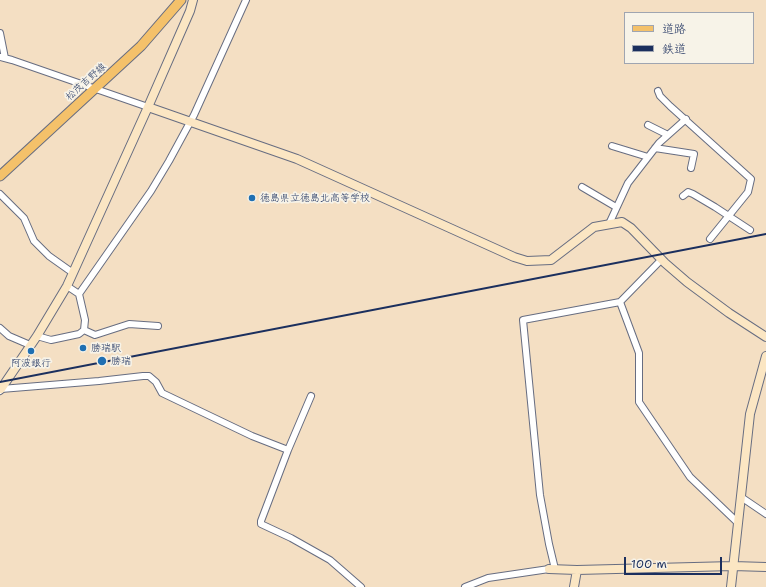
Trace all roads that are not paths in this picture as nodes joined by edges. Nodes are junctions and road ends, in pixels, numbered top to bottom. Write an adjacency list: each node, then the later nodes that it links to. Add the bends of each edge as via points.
1 (181, 0): 6 (main road, 松茂吉野線, via 141,46)
2 (194, 0): 8 (street)
3 (246, 0): 10 (street)
4 (0, 33): 5 (street)
5 (3, 57): 6 (street)
6 (96, 88): 8 (street); 17 (main road, 松茂吉野線)
7 (658, 91): 9 (street, via 670,106)
8 (148, 107): 10 (street); 27 (street)
9 (686, 119): 12 (street); 22 (street, via 751,180 748,192)
10 (190, 122): 23 (street, via 297,159 527,261 551,260 594,227); 29 (street, via 151,191)
11 (648, 125): 12 (street)
12 (668, 135): 14 (street)
13 (612, 146): 15 (street)
14 (655, 148): 15 (street); 16 (street, via 694,154)
15 (648, 157): 21 (street, via 628,183)
16 (691, 168)
17 (0, 176)
18 (582, 187): 21 (street)
19 (0, 194): 27 (street, via 24,218 34,241 49,256)
20 (683, 196): 22 (street, via 688,192 693,194)
21 (616, 207): 23 (street)
22 (729, 216): 24 (street); 25 (street)
23 (609, 224): 26 (street, via 622,222)
24 (750, 230)
25 (710, 239)
26 (662, 259): 30 (street); 35 (street, via 687,282)
27 (73, 273): 28 (street)
28 (67, 286): 29 (street); 34 (street)
29 (79, 294): 33 (street, via 85,320)
30 (620, 302): 43 (street, via 639,353 639,402 690,477); 46 (street, via 523,320 540,495)
31 (158, 326): 33 (street, via 129,324 95,335)
32 (0, 328): 36 (street, via 9,336)
33 (84, 330): 34 (street, via 79,334 51,340)
34 (37, 336): 36 (street)
35 (766, 337)
36 (30, 345): 38 (street)
37 (766, 356): 41 (street, via 750,414)
38 (1, 391): 40 (street, via 149,376 162,393 252,436)
39 (311, 396): 40 (street)
40 (288, 450): 48 (street, via 261,524 330,560)
41 (741, 497): 42 (street); 43 (street)
42 (766, 514)
43 (737, 522): 44 (street)
44 (733, 566): 45 (street); 47 (street); 51 (street)
45 (766, 567)
46 (552, 569): 47 (street); 49 (street, via 488,578)
47 (577, 570): 50 (street)
48 (361, 587)
49 (465, 587)
50 (574, 587)
51 (731, 587)

